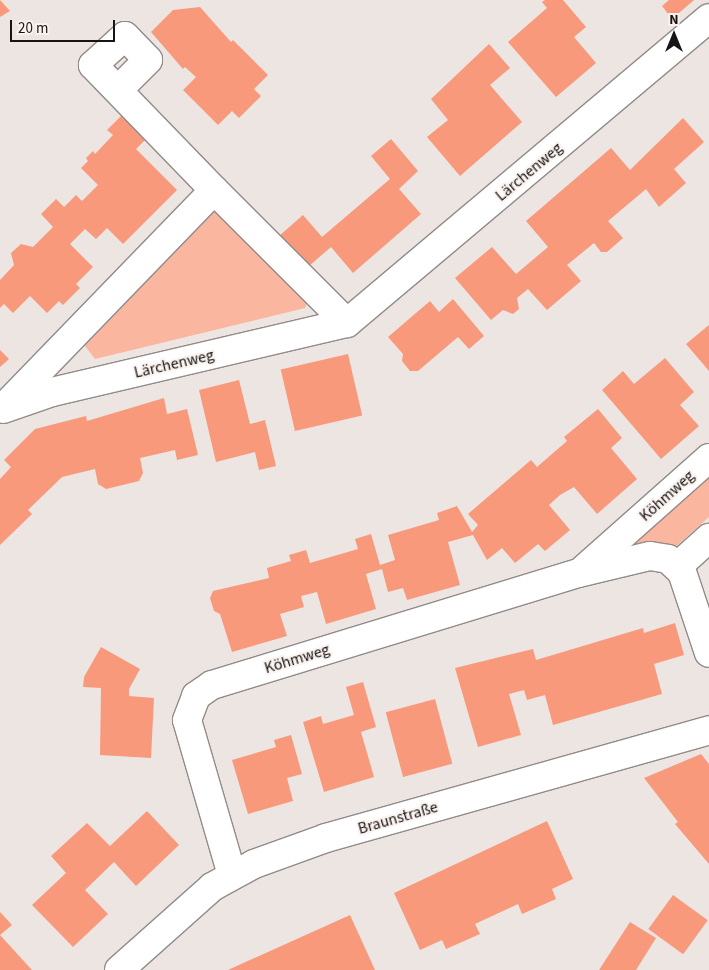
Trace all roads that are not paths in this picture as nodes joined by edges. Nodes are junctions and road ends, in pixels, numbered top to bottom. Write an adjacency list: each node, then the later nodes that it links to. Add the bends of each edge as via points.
1 (709, 18): 4 (street, Lärchenweg)
2 (118, 90): 3 (street)
3 (214, 190): 4 (street); 5 (street, Lärchenweg)
4 (347, 323): 5 (street, Lärchenweg, via 52,392)
5 (1, 410)
6 (709, 458): 9 (street, Köhmweg)
7 (709, 538): 8 (street)
8 (678, 566): 9 (street, Köhmweg, via 662,556 650,556); 10 (street, via 691,592)
9 (579, 573): 12 (street, Köhmweg, via 203,690 189,711 189,730)
10 (709, 652)
11 (709, 730): 12 (street, Braunstraße, via 300,846)
12 (232, 875): 13 (street, Braunstraße, via 195,900)
13 (119, 970)

